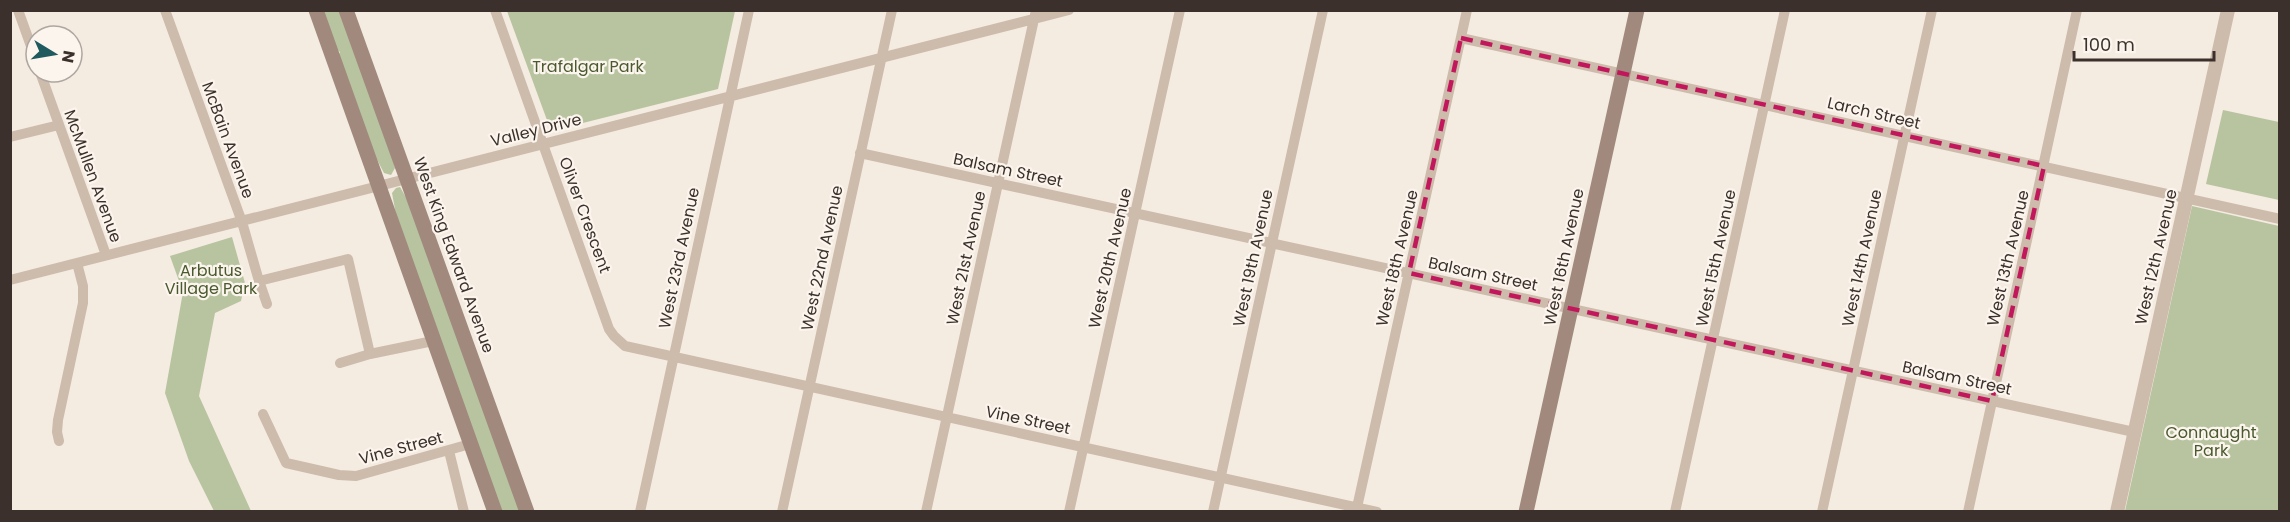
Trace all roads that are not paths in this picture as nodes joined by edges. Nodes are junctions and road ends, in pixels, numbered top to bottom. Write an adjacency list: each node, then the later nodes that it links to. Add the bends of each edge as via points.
1 (18, 10): 18 (street)
2 (165, 10): 37 (street, McBain Avenue)
3 (316, 10): 33 (main road)
4 (346, 10): 31 (main road, West King Edward Avenue)
5 (495, 10): 28 (street, Oliver Crescent)
6 (749, 10): 23 (street, West 23rd Avenue)
7 (892, 10): 20 (street, West 22nd Avenue)
8 (1070, 10): 17 (street, Valley Drive)
9 (1180, 10): 35 (street, West 20th Avenue)
10 (1323, 10): 38 (street, West 19th Avenue)
11 (1467, 10): 19 (street, West 18th Avenue)
12 (1636, 10): 21 (main road, West 16th Avenue)
13 (1785, 10): 24 (street, West 15th Avenue)
14 (1932, 10): 26 (street, West 14th Avenue)
15 (2077, 10): 30 (street, West 13th Avenue)
16 (2228, 10): 34 (street, West 12th Avenue)
17 (1035, 15): 20 (street, Valley Drive); 32 (street, West 21st Avenue)
18 (24, 27)
19 (1461, 38): 21 (street, Larch Street); 41 (street, West 18th Avenue)
20 (881, 58): 23 (street, Valley Drive); 29 (street, West 22nd Avenue)
21 (1623, 74): 24 (street, Larch Street); 45 (main road, West 16th Avenue)
22 (44, 84): 25 (street, McMullen Avenue)
23 (730, 96): 28 (street, Valley Drive); 49 (street, West 23rd Avenue)
24 (1765, 105): 26 (street, Larch Street); 46 (street, West 15th Avenue)
25 (59, 125): 27 (street); 39 (street, McMullen Avenue)
26 (1904, 135): 30 (street, Larch Street); 51 (street, West 14th Avenue)
27 (10, 137)
28 (543, 144): 31 (street, Valley Drive); 49 (street, Oliver Crescent, via 609,328 625,346)
29 (861, 153): 32 (street, Balsam Street); 52 (street, West 22nd Avenue)
30 (2044, 166): 34 (street, Larch Street); 53 (street, West 13th Avenue)
31 (408, 178): 33 (street, Valley Drive); 65 (main road, West King Edward Avenue)
32 (998, 183): 35 (street, Balsam Street); 55 (street, West 21st Avenue)
33 (379, 186): 37 (street, Valley Drive); 47 (main road)
34 (2186, 198): 36 (street, Larch Street); 56 (street, West 12th Avenue)
35 (1135, 213): 38 (street, Balsam Street); 59 (street, West 20th Avenue)
36 (2280, 219)
37 (242, 222): 39 (street, Valley Drive); 43 (street, McBain Avenue)
38 (1272, 243): 41 (street, Balsam Street); 61 (street, West 19th Avenue)
39 (106, 255): 40 (street, Valley Drive)
40 (77, 263): 42 (street, Valley Drive); 57 (street, via 83,303 58,420)
41 (1408, 273): 45 (street, Balsam Street); 62 (street, West 18th Avenue)
42 (10, 280)
43 (259, 281): 44 (street, McBain Avenue); 48 (street, via 348,259)
44 (267, 304)
45 (1572, 308): 46 (street, Balsam Street); 72 (main road, West 16th Avenue)
46 (1713, 340): 51 (street, Balsam Street); 73 (street, West 15th Avenue)
47 (433, 341): 48 (street); 58 (main road)
48 (370, 354): 50 (street)
49 (673, 357): 52 (street, Vine Street); 66 (street, West 23rd Avenue)
50 (340, 363)
51 (1852, 370): 53 (street, Balsam Street); 74 (street, West 14th Avenue)
52 (809, 387): 55 (street, Vine Street); 67 (street, West 22nd Avenue)
53 (1992, 401): 56 (street, Balsam Street); 75 (street, West 13th Avenue)
54 (263, 414): 60 (street, Vine Street, via 286,463 339,475 356,476)
55 (946, 417): 59 (street, Vine Street); 68 (street, West 21st Avenue)
56 (2134, 432): 76 (street, West 12th Avenue)
57 (59, 441)
58 (470, 444): 60 (street, Vine Street); 64 (main road)
59 (1083, 447): 61 (street, Vine Street); 69 (street, West 20th Avenue)
60 (449, 451): 63 (street)
61 (1220, 477): 62 (street, Vine Street); 70 (street, West 19th Avenue)
62 (1356, 509): 71 (street, Vine Street)
63 (464, 512)
64 (495, 512)
65 (527, 512)
66 (640, 512)
67 (782, 512)
68 (926, 512)
69 (1069, 512)
70 (1213, 512)
71 (1377, 512)
72 (1526, 512)
73 (1675, 512)
74 (1822, 512)
75 (1968, 512)
76 (2116, 512)

